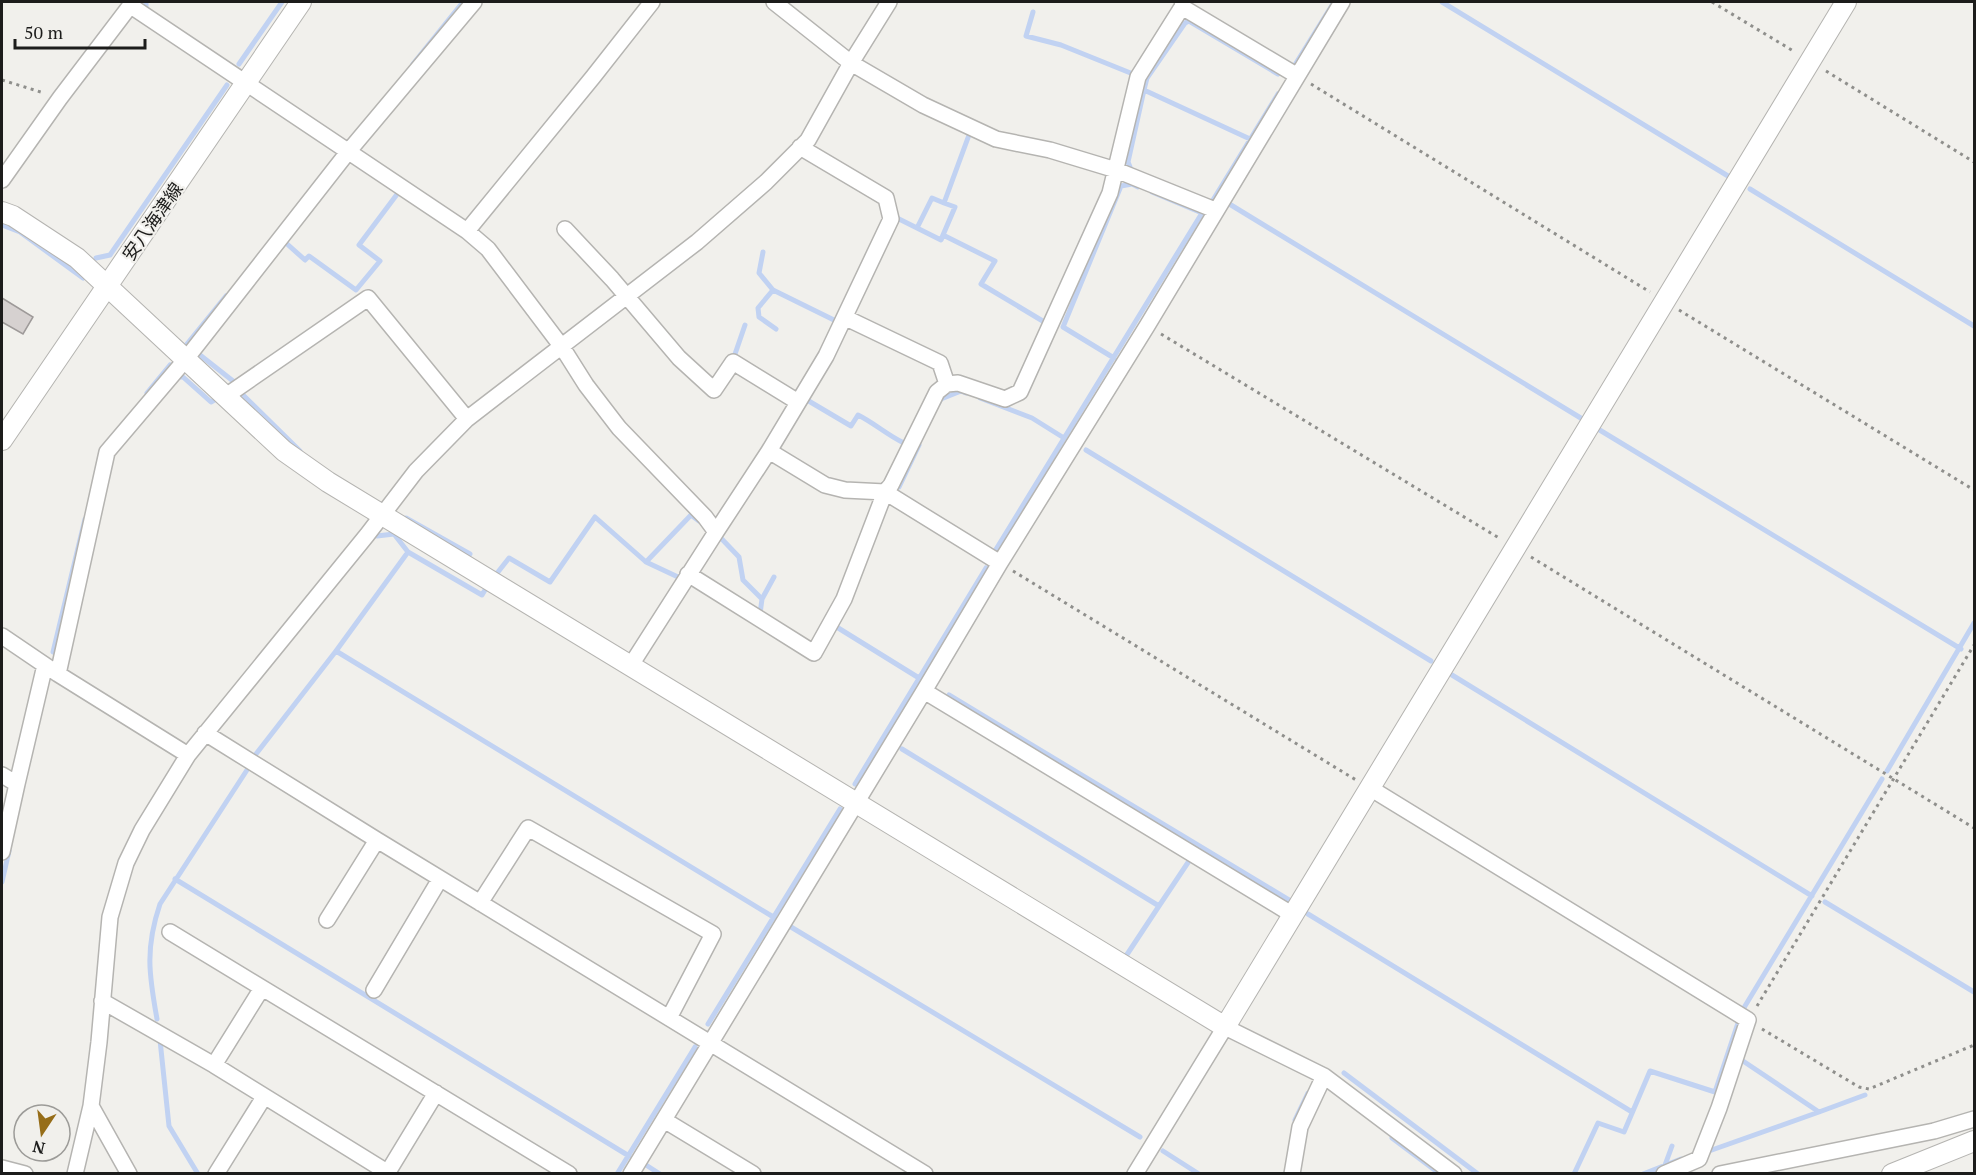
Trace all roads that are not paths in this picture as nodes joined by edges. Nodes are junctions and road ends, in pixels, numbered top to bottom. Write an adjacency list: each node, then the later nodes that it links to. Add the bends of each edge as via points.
1 (301, 2): 12 (street, 安八海津線)
2 (474, 2): 14 (street)
3 (652, 2): 20 (street)
4 (774, 2): 10 (street)
5 (889, 2): 10 (street)
6 (1342, 2): 11 (street)
7 (1846, 2): 45 (street)
8 (132, 4): 12 (street); 16 (street)
9 (1182, 4): 11 (street); 15 (street, via 1138,77)
10 (851, 63): 13 (street); 15 (street, via 923,105 996,139)
11 (1296, 75): 17 (street)
12 (246, 84): 14 (street); 21 (street, 安八海津線)
13 (801, 147): 22 (street, via 723,219); 23 (street, via 886,198 891,219)
14 (348, 152): 20 (street); 25 (street)
15 (1116, 170): 17 (street); 26 (street, via 1110,193 1020,392 1005,399 958,383)
16 (2, 180)
17 (1215, 210): 35 (street)
18 (2, 212): 21 (street, via 77,258)
19 (565, 229): 22 (street)
20 (467, 231): 24 (street, via 488,249)
21 (106, 287): 25 (street); 30 (street, 安八海津線)
22 (627, 296): 24 (street); 28 (street, via 679,358 714,390 733,362)
23 (846, 318): 26 (street, via 940,363); 28 (street)
24 (562, 347): 29 (street); 34 (street, via 619,429)
25 (186, 359): 27 (street); 39 (street, via 107,452)
26 (947, 384): 32 (street, via 937,392)
27 (226, 396): 29 (street, via 368,298); 33 (street, via 284,451)
28 (798, 402): 31 (street)
29 (467, 419): 33 (street, via 416,471)
30 (2, 440)
31 (769, 451): 32 (street, via 825,485); 34 (street)
32 (885, 492): 35 (street); 36 (street, via 844,599 814,653)
33 (382, 514): 38 (street); 41 (street)
34 (716, 531): 36 (street)
35 (1000, 563): 40 (street)
36 (688, 574): 38 (street)
37 (2, 636): 39 (street)
38 (631, 665): 46 (street)
39 (52, 670): 42 (street); 44 (street)
40 (924, 691): 46 (street); 51 (street)
41 (205, 733): 42 (street); 47 (street)
42 (188, 755): 56 (street, via 126,863 110,917)
43 (2, 775): 44 (street)
44 (17, 784): 48 (street)
45 (1370, 788): 51 (street); 81 (street, via 1748,1020 1699,1159)
46 (856, 802): 58 (street); 59 (street)
47 (376, 840): 49 (street); 52 (street)
48 (2, 852)
49 (440, 879): 50 (street); 55 (street)
50 (480, 903): 57 (street); 57 (street, via 528,828 713,934)
51 (1293, 915): 58 (street)
52 (327, 920)
53 (171, 932): 54 (street)
54 (262, 987): 60 (street); 62 (street)
55 (374, 990)
56 (102, 1001): 60 (street); 64 (street)
57 (669, 1018): 59 (street)
58 (1225, 1027): 61 (street); 78 (street)
59 (711, 1043): 66 (street); 77 (street)
60 (214, 1065): 63 (street)
61 (1324, 1076): 79 (street, via 1300,1127); 80 (street)
62 (436, 1093): 73 (street); 74 (street)
63 (264, 1097): 72 (street); 73 (street)
64 (91, 1106): 70 (street); 71 (street)
65 (1974, 1119): 82 (street, via 1934,1131)
66 (664, 1120): 75 (street); 76 (street)
67 (1974, 1142): 83 (street)
68 (2, 1168): 69 (street)
69 (25, 1173)
70 (75, 1173)
71 (129, 1173)
72 (216, 1173)
73 (389, 1173)
74 (569, 1173)
75 (632, 1173)
76 (753, 1173)
77 (925, 1173)
78 (1135, 1173)
79 (1292, 1173)
80 (1454, 1173)
81 (1664, 1173)
82 (1720, 1173)
83 (1892, 1173)

